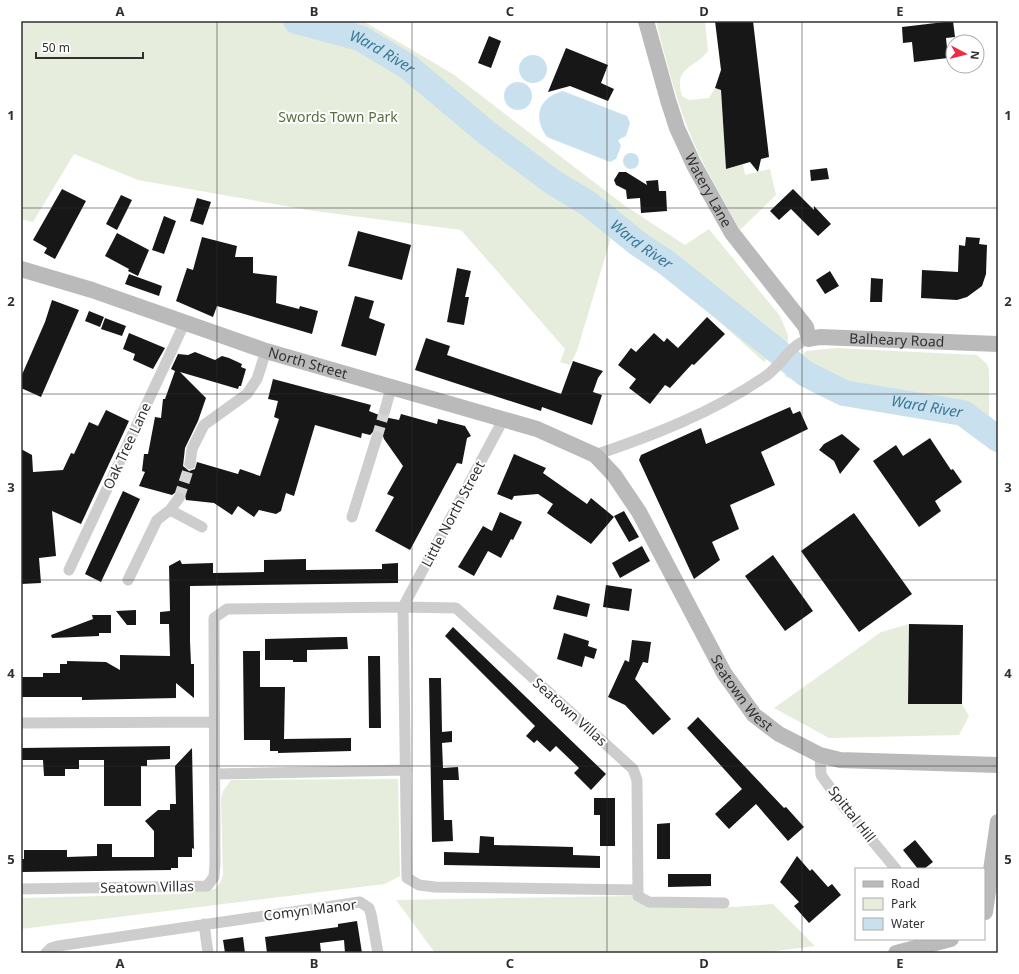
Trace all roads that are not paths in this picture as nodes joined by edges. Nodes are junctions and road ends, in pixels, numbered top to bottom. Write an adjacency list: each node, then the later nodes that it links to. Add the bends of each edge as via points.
1 (646, 21): 4 (main road, Watery Lane, via 677,128 694,165 732,233 806,326)
2 (21, 269): 3 (main road, North Street)
3 (185, 322): 6 (main road, North Street); 17 (street, Oak Tree Lane)
4 (803, 342): 5 (main road, Balheary Road, via 820,337); 11 (street, via 775,369 747,389 702,414 657,434)
5 (998, 344)
6 (266, 351): 7 (main road, North Street); 12 (street, via 257,379 247,394 204,425 192,449)
7 (391, 388): 8 (street); 9 (main road, North Street)
8 (385, 410)
9 (503, 420): 11 (main road, North Street, via 536,430); 19 (street, Little North Street)
10 (377, 437): 15 (street)
11 (595, 455): 22 (main road, Seatown West, via 614,475 640,512 724,673 754,715 779,734)
12 (190, 464)
13 (179, 498): 14 (street)
14 (170, 510): 16 (street); 18 (street, via 157,520)
15 (352, 517)
16 (202, 527)
17 (69, 570)
18 (128, 580)
19 (403, 607): 20 (street, Seatown Villas, via 227,609 214,618); 24 (street); 30 (street, Seatown Villas, via 456,608 633,769 637,780)
20 (214, 722): 21 (street); 25 (street, Seatown Villas)
21 (21, 723)
22 (820, 755): 23 (main road, Seatown West, via 859,762); 28 (street, Spittal Hill, via 821,775)
23 (998, 765)
24 (406, 770): 25 (street); 30 (street, via 407,878 419,885)
25 (215, 774): 29 (street, Seatown Villas, via 215,864 214,877 207,886)
26 (998, 822): 27 (main road)
27 (998, 835): 32 (main road)
28 (895, 868)
29 (21, 889)
30 (637, 890): 31 (street, via 638,896 649,902)
31 (724, 903)
32 (989, 912)
33 (204, 924): 36 (street, Comyn Manor, via 58,946); 37 (street); 38 (street, Comyn Manor, via 360,902 369,908)
34 (947, 940): 39 (main road)
35 (951, 940): 40 (main road)
36 (46, 953)
37 (208, 953)
38 (378, 953)
39 (896, 953)
40 (946, 953)

